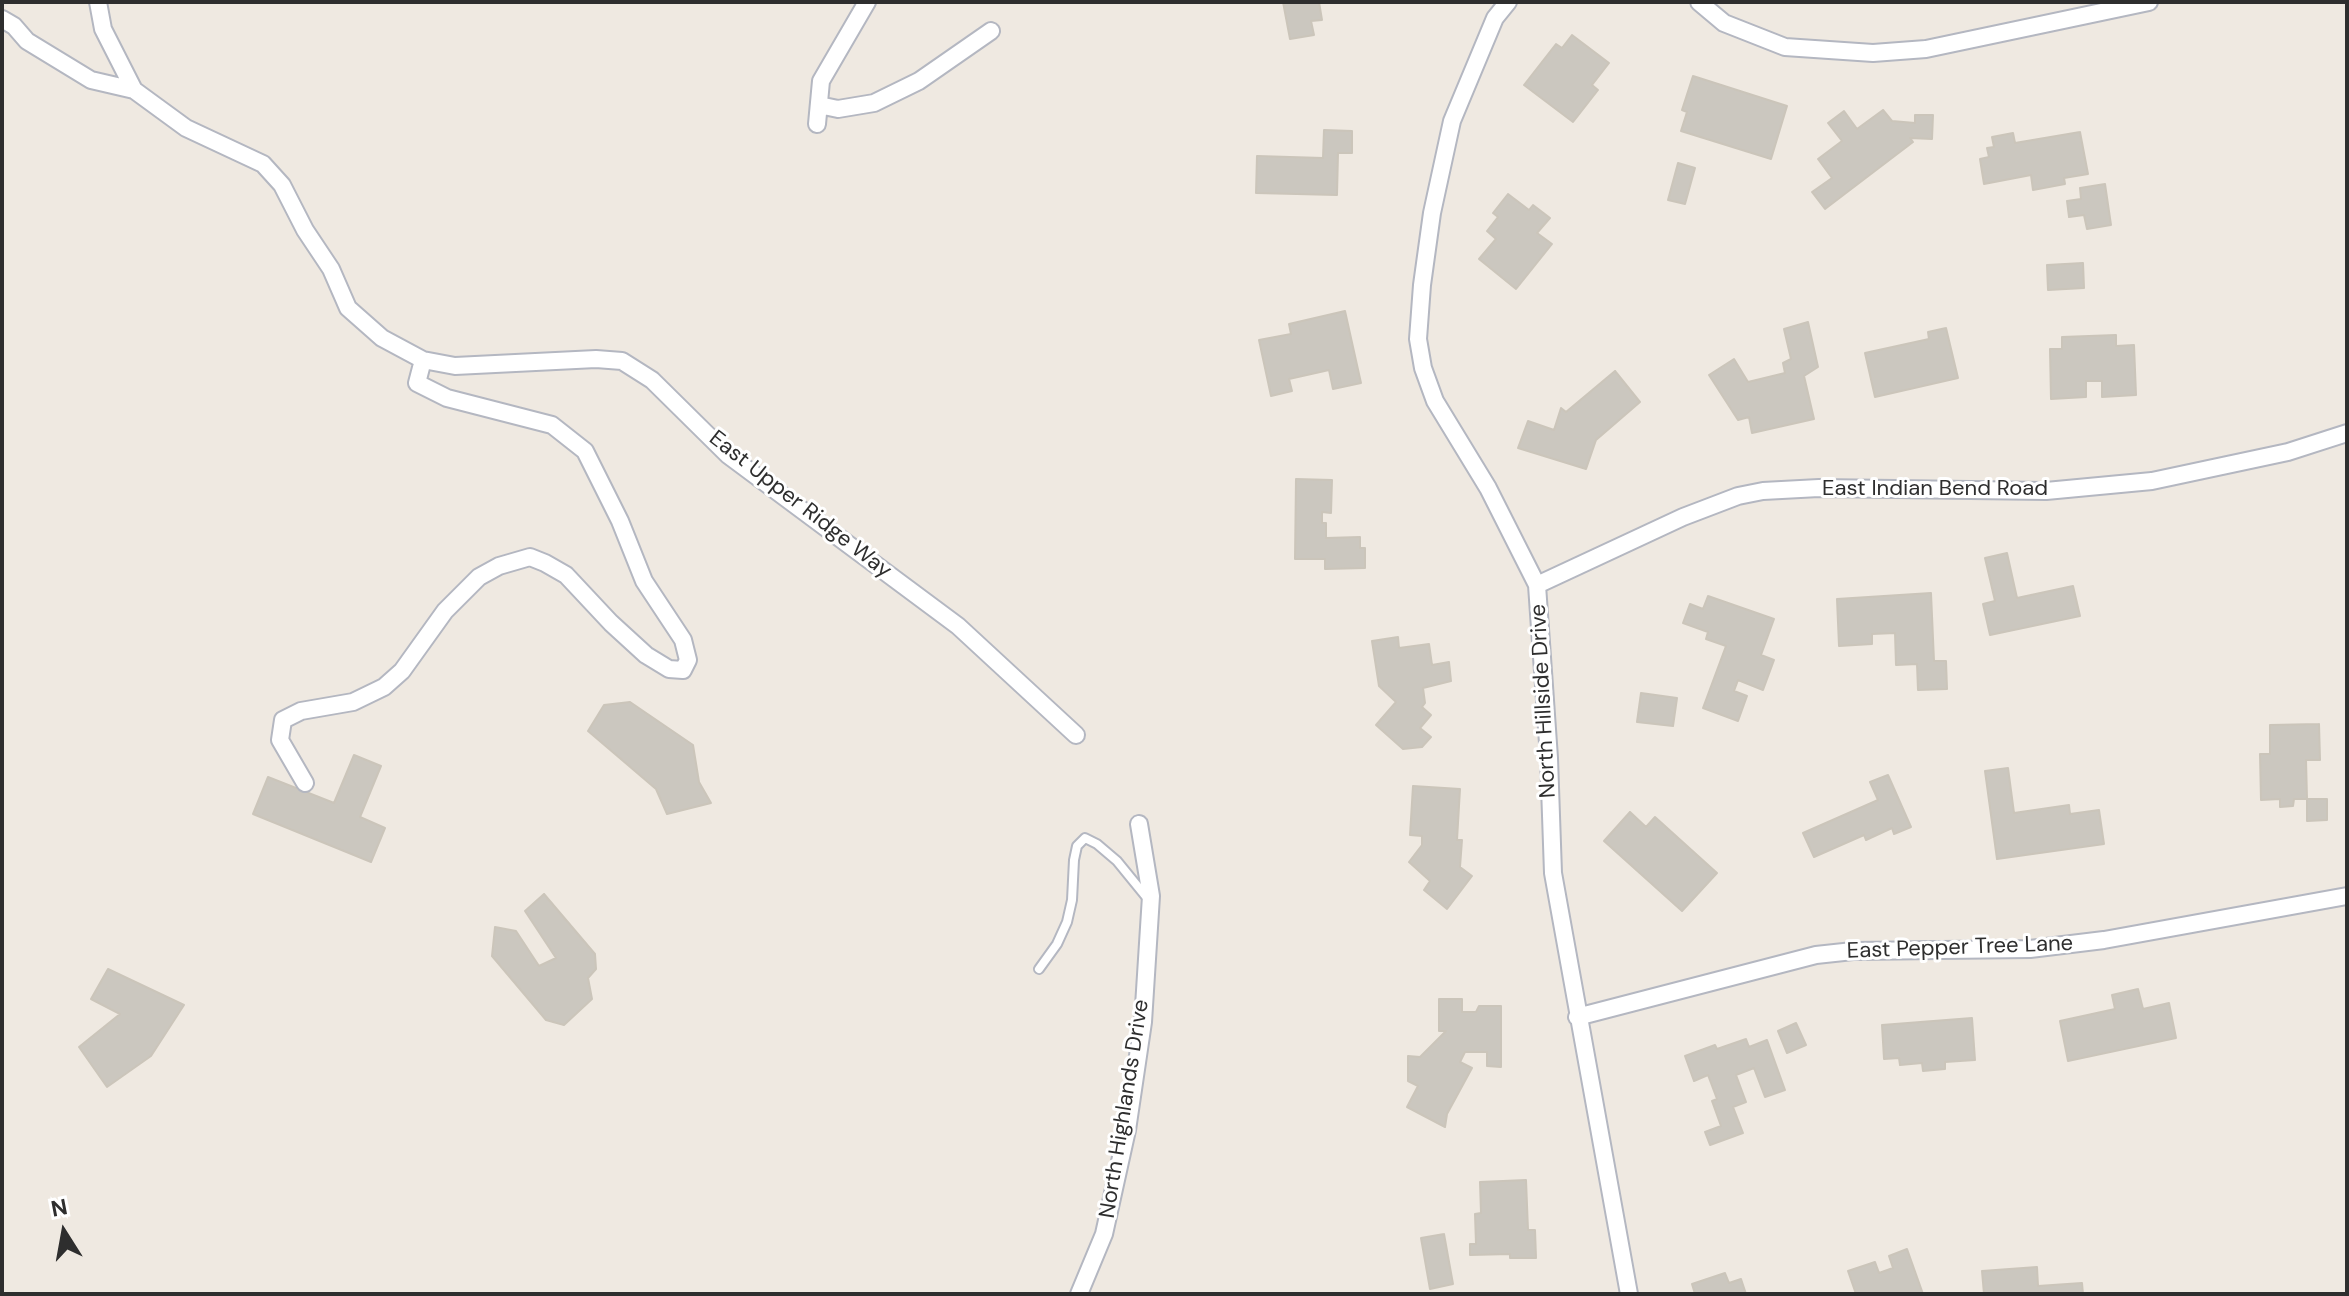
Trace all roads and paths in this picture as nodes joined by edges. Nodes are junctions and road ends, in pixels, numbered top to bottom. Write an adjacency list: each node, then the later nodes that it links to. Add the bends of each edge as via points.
1 (98, 2): 8 (street, via 103,29)
2 (867, 2): 9 (street, via 821,81)
3 (1508, 2): 13 (street, North Hillside Drive, via 1489,30 1452,121 1432,213 1418,339 1435,401 1488,488)
4 (1699, 2): 5 (street, via 1724,23 1785,47 1873,53 1926,49)
5 (2149, 2)
6 (2, 19): 8 (street, via 27,41 91,80)
7 (991, 31): 9 (street, via 919,81 874,103 838,109)
8 (134, 90): 11 (street, East Upper Ridge Way, via 186,128 263,164 282,185 348,308 382,338)
9 (819, 105): 10 (street)
10 (817, 124)
11 (423, 360): 14 (street, East Upper Ridge Way, via 455,366 622,361 652,380 728,455 958,626); 15 (street, via 417,383 447,398 552,425 585,451 644,581 683,640 688,660 683,670 669,669 646,655 566,575 545,563 530,557 499,566 479,577 445,611 402,671 384,687 353,702 301,711 283,720 280,740)
12 (2347, 433): 13 (street, East Indian Bend Road, via 2288,452 2152,481 2046,491 1763,491 1683,517)
13 (1537, 585): 20 (street, North Hillside Drive, via 1553,873)
14 (1076, 735)
15 (305, 783)
16 (1139, 824): 18 (street, North Highlands Drive)
17 (2347, 896): 20 (street, East Pepper Tree Lane, via 2045,947 1816,955)
18 (1151, 903): 19 (lane, via 1117,861 1085,838 1077,846 1067,922); 21 (street, North Highlands Drive, via 1143,1022 1127,1130 1104,1234)
19 (1039, 969)
20 (1577, 1017): 22 (street, North Hillside Drive)
21 (1079, 1294)
22 (1629, 1294)

